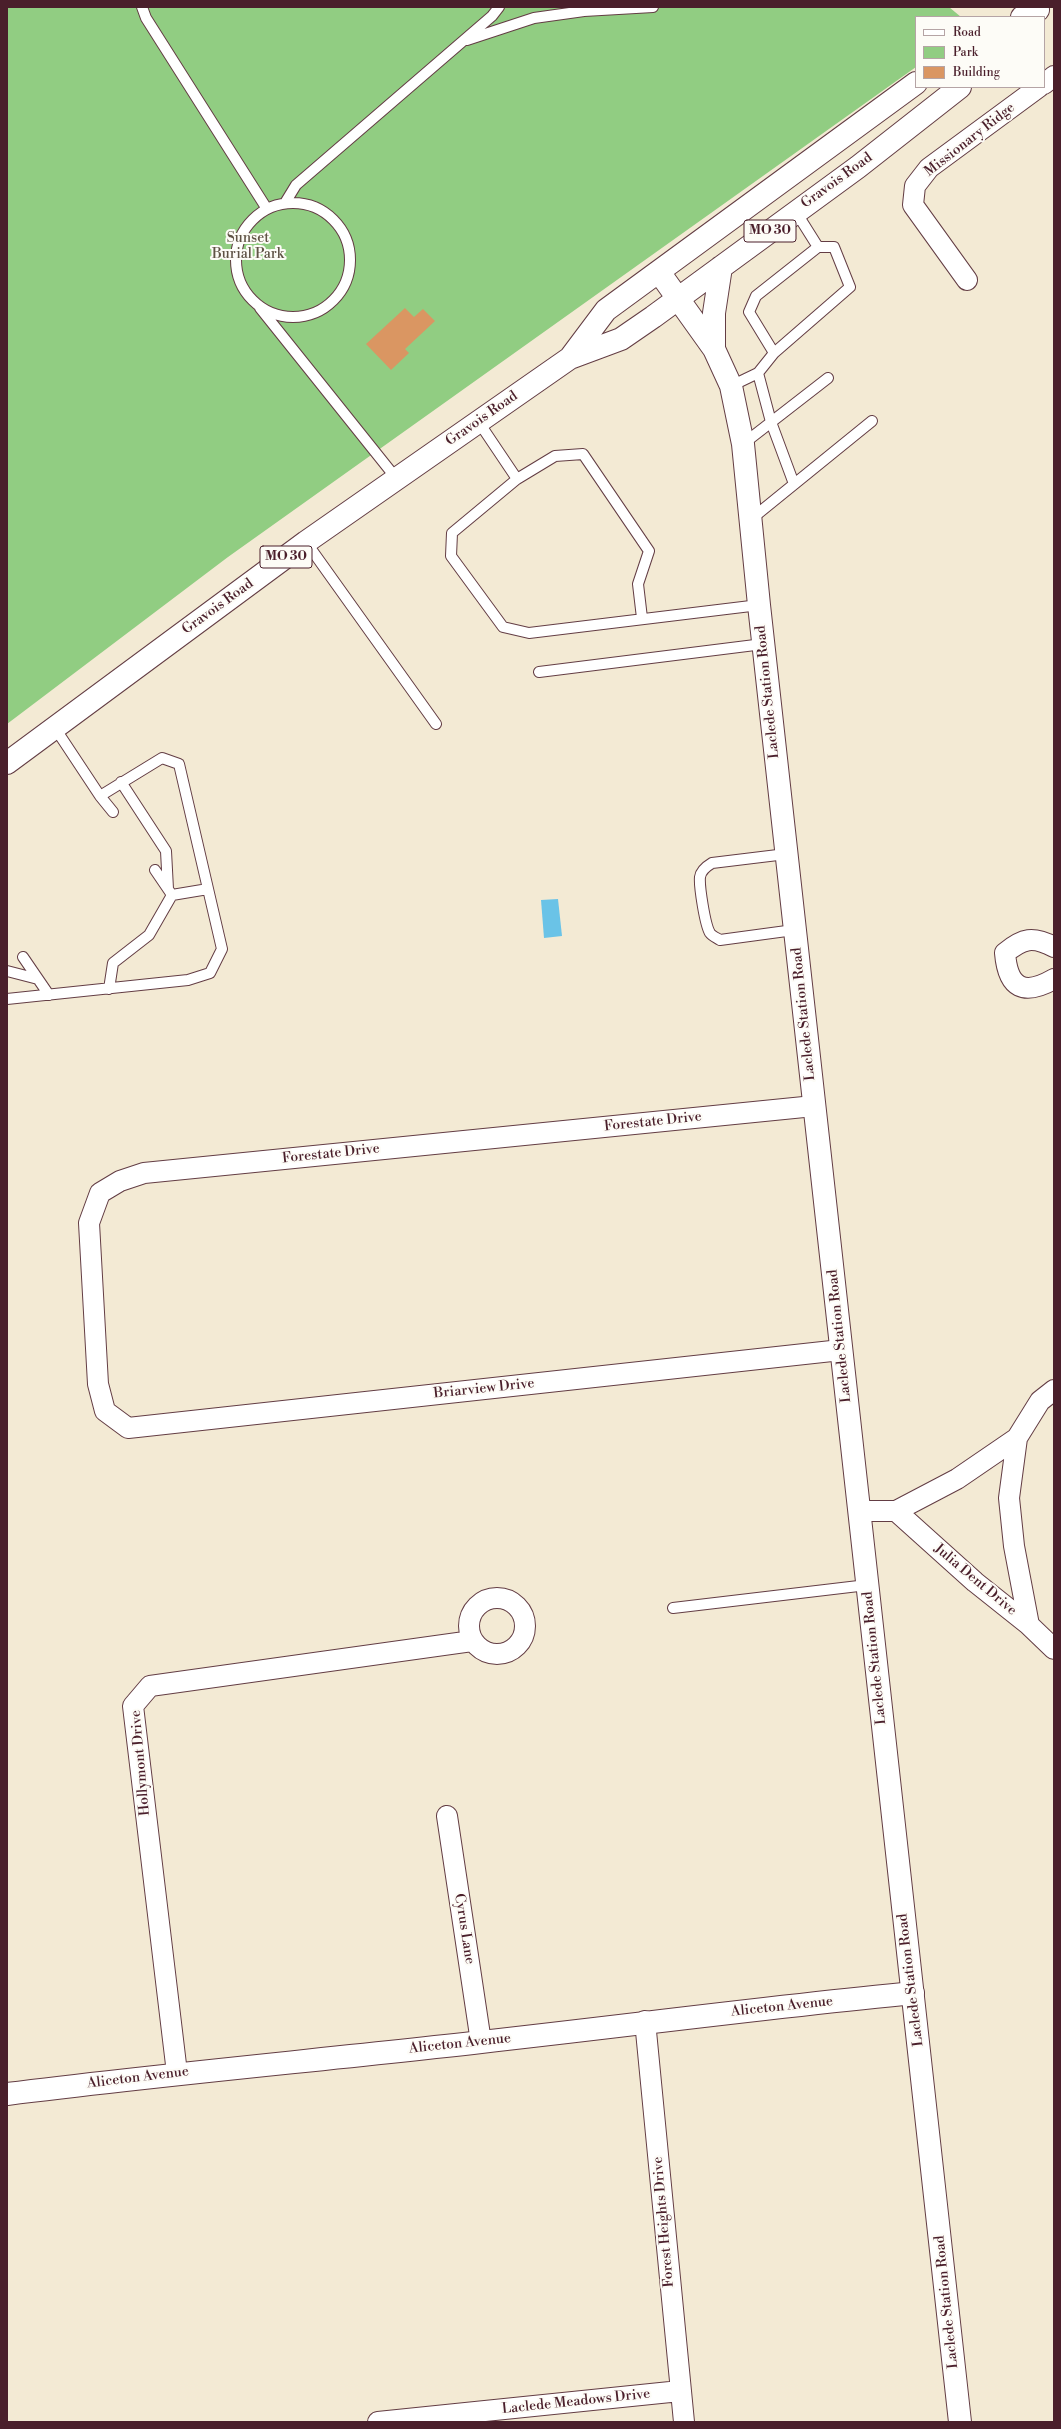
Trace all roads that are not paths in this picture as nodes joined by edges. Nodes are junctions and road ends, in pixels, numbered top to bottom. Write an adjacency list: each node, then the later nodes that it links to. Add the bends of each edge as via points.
1 (142, 7): 11 (lane, via 146,18 195,98)
2 (499, 7): 4 (lane)
3 (652, 7): 4 (lane, via 584,11 534,18)
4 (462, 41): 10 (lane, via 296,185)
5 (1054, 76): 6 (street)
6 (1045, 83)
7 (915, 84): 15 (main road, Gravois Road / MO 30)
8 (959, 88): 12 (main road, Gravois Road / MO 30)
9 (1038, 88): 16 (street, Missionary Ridge, via 929,168 915,186 913,205)
10 (286, 203): 11 (lane); 18 (lane, via 305,203 322,210 337,222 347,239 350,251 349,276 327,307 310,315 291,318 269,312)
11 (267, 209): 18 (lane, via 252,220 242,236 236,254 237,273 244,290)
12 (796, 212): 13 (lane); 14 (main road, Gravois Road / MO 30)
13 (818, 247): 20 (lane, via 756,296 749,312); 20 (lane, via 834,247 850,286)
14 (722, 267): 17 (main road, Gravois Road / MO 30); 19 (main road, via 714,313)
15 (659, 272): 17 (main road, Laclede Station Road); 21 (main road, Gravois Road / MO 30, via 606,310)
16 (967, 280)
17 (679, 298): 19 (main road, Laclede Station Road); 21 (main road, Gravois Road / MO 30, via 621,339)
18 (256, 304): 29 (lane)
19 (714, 349): 24 (main road, Laclede Station Road)
20 (774, 353): 22 (lane)
21 (570, 358): 25 (main road, Gravois Road / MO 30)
22 (758, 372): 24 (lane); 27 (lane)
23 (828, 378): 27 (lane)
24 (731, 386): 28 (main road, Laclede Station Road)
25 (478, 421): 29 (main road, Gravois Road / MO 30); 30 (lane)
26 (872, 421): 31 (lane)
27 (771, 422): 28 (lane); 31 (lane)
28 (743, 444): 32 (main road, Laclede Station Road)
29 (396, 478): 33 (main road, Gravois Road / MO 30)
30 (517, 479): 35 (lane, via 555,456 583,454 648,551 638,584); 35 (lane, via 452,533 451,556 503,627 528,633)
31 (794, 484): 32 (lane)
32 (750, 520): 34 (main road, Laclede Station Road)
33 (306, 542): 38 (lane); 39 (main road, Gravois Road / MO 30)
34 (759, 604): 35 (lane); 36 (main road, Laclede Station Road)
35 (642, 618)
36 (763, 644): 37 (lane); 44 (main road, Laclede Station Road)
37 (539, 672)
38 (436, 724)
39 (55, 728): 40 (main road, Gravois Road / MO 30); 42 (lane)
40 (7, 763)
41 (120, 782): 42 (lane); 46 (lane, via 162,758 180,764); 47 (lane, via 166,851)
42 (100, 796): 43 (lane)
43 (113, 812)
44 (786, 854): 48 (main road, Laclede Station Road); 48 (lane, via 712,863 705,868 700,877 707,925 710,933 720,940)
45 (155, 870): 47 (lane)
46 (208, 888): 47 (lane); 54 (lane, via 222,949 210,973 188,980)
47 (170, 892): 54 (lane, via 149,936 113,963)
48 (794, 930): 57 (main road, Laclede Station Road)
49 (1054, 947): 53 (street, via 1040,940 1019,941 1005,953 1006,966 1018,985 1028,990)
50 (24, 957): 52 (lane)
51 (7, 971): 52 (lane)
52 (38, 978): 55 (lane)
53 (1054, 979)
54 (109, 989): 55 (lane)
55 (49, 994): 56 (lane)
56 (7, 999)
57 (814, 1106): 58 (main road, Laclede Station Road); 60 (street, Forestate Drive, via 144,1173 120,1181 100,1193 88,1224 98,1384 105,1411)
58 (841, 1350): 60 (street, Briarview Drive); 62 (main road, Laclede Station Road)
59 (1054, 1390): 61 (street, via 1040,1400)
60 (128, 1428)
61 (1017, 1438): 63 (street, via 957,1479); 66 (street, via 1009,1498 1014,1546)
62 (859, 1511): 63 (street); 64 (main road, Laclede Station Road)
63 (896, 1511): 66 (street, Julia Dent Drive, via 975,1582)
64 (867, 1585): 65 (lane); 70 (main road, Laclede Station Road)
65 (673, 1608)
66 (1029, 1625): 68 (street, Julia Dent Drive)
67 (472, 1641): 73 (street, Hollymont Drive, via 150,1686 133,1706)
68 (1054, 1649)
69 (447, 1816): 72 (street, Cyrus Lane)
70 (913, 1993): 71 (main road, Aliceton Avenue); 78 (main road, Laclede Station Road)
71 (645, 2021): 72 (main road, Aliceton Avenue); 75 (street, Forest Heights Drive)
72 (482, 2042): 73 (main road, Aliceton Avenue)
73 (177, 2073): 74 (main road, Aliceton Avenue)
74 (7, 2094)
75 (680, 2391): 76 (street, Laclede Meadows Drive); 77 (street, Forest Heights Drive)
76 (378, 2422)
77 (684, 2422)
78 (960, 2422)

